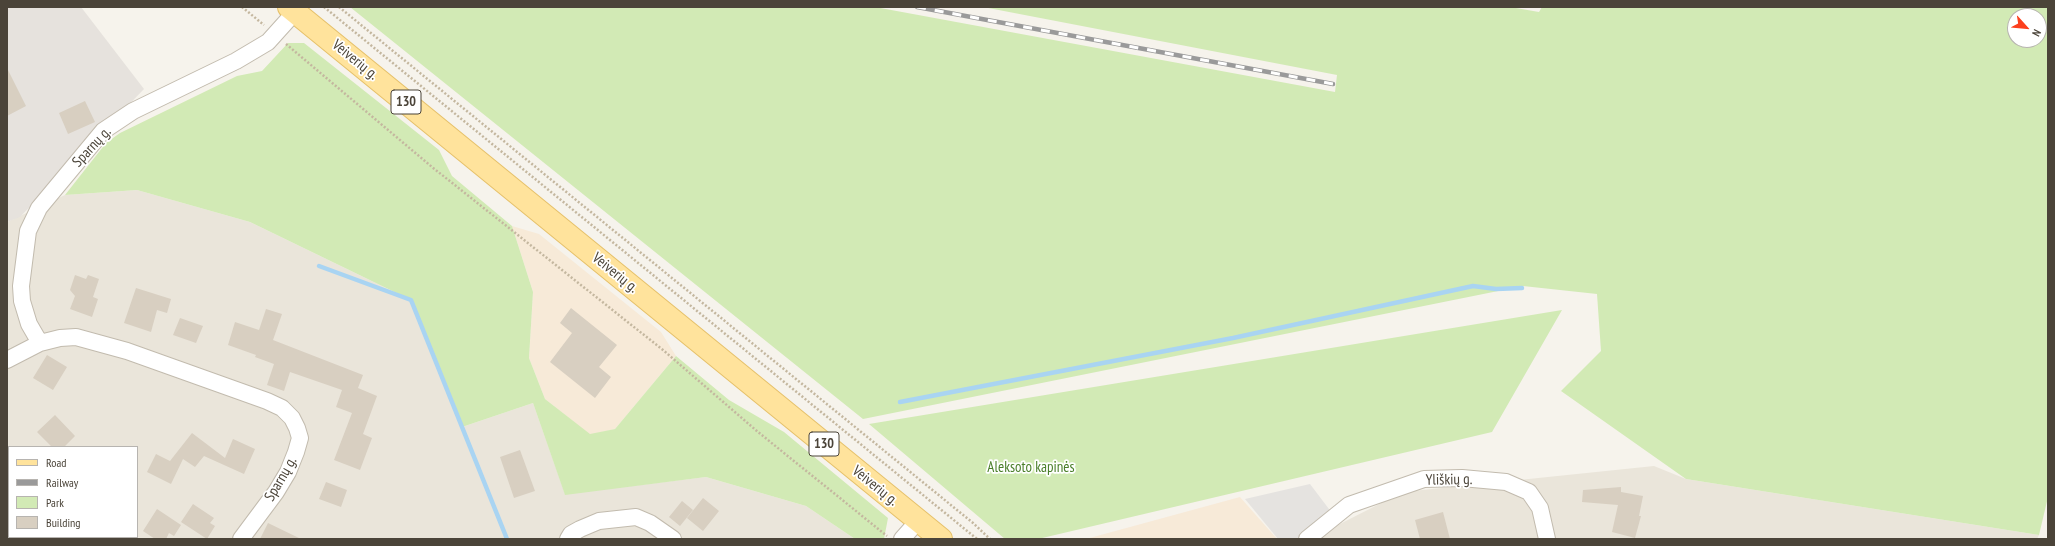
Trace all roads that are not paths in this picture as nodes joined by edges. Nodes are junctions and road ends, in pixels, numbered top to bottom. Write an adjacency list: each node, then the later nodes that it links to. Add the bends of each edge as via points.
1 (292, 9): 2 (street, Sparnų g., via 268,42 236,61 133,111 103,130 39,208 28,231 21,286 22,301); 4 (main road, Veiverių g. / 130)
2 (40, 343): 3 (street, Sparnų g.); 5 (street, Sparnų g., via 76,337 121,349 282,408 292,418 300,438 288,472)
3 (7, 360)
4 (918, 521): 8 (street); 9 (main road, Veiverių g. / 130)
5 (241, 539)
6 (568, 539): 7 (street, via 571,534 599,521 636,517)
7 (674, 539)
8 (902, 539)
9 (941, 539)
10 (1307, 539): 11 (street, Yliškių g., via 1356,502 1424,479 1462,478 1506,482 1529,492 1540,508)
11 (1547, 539)

